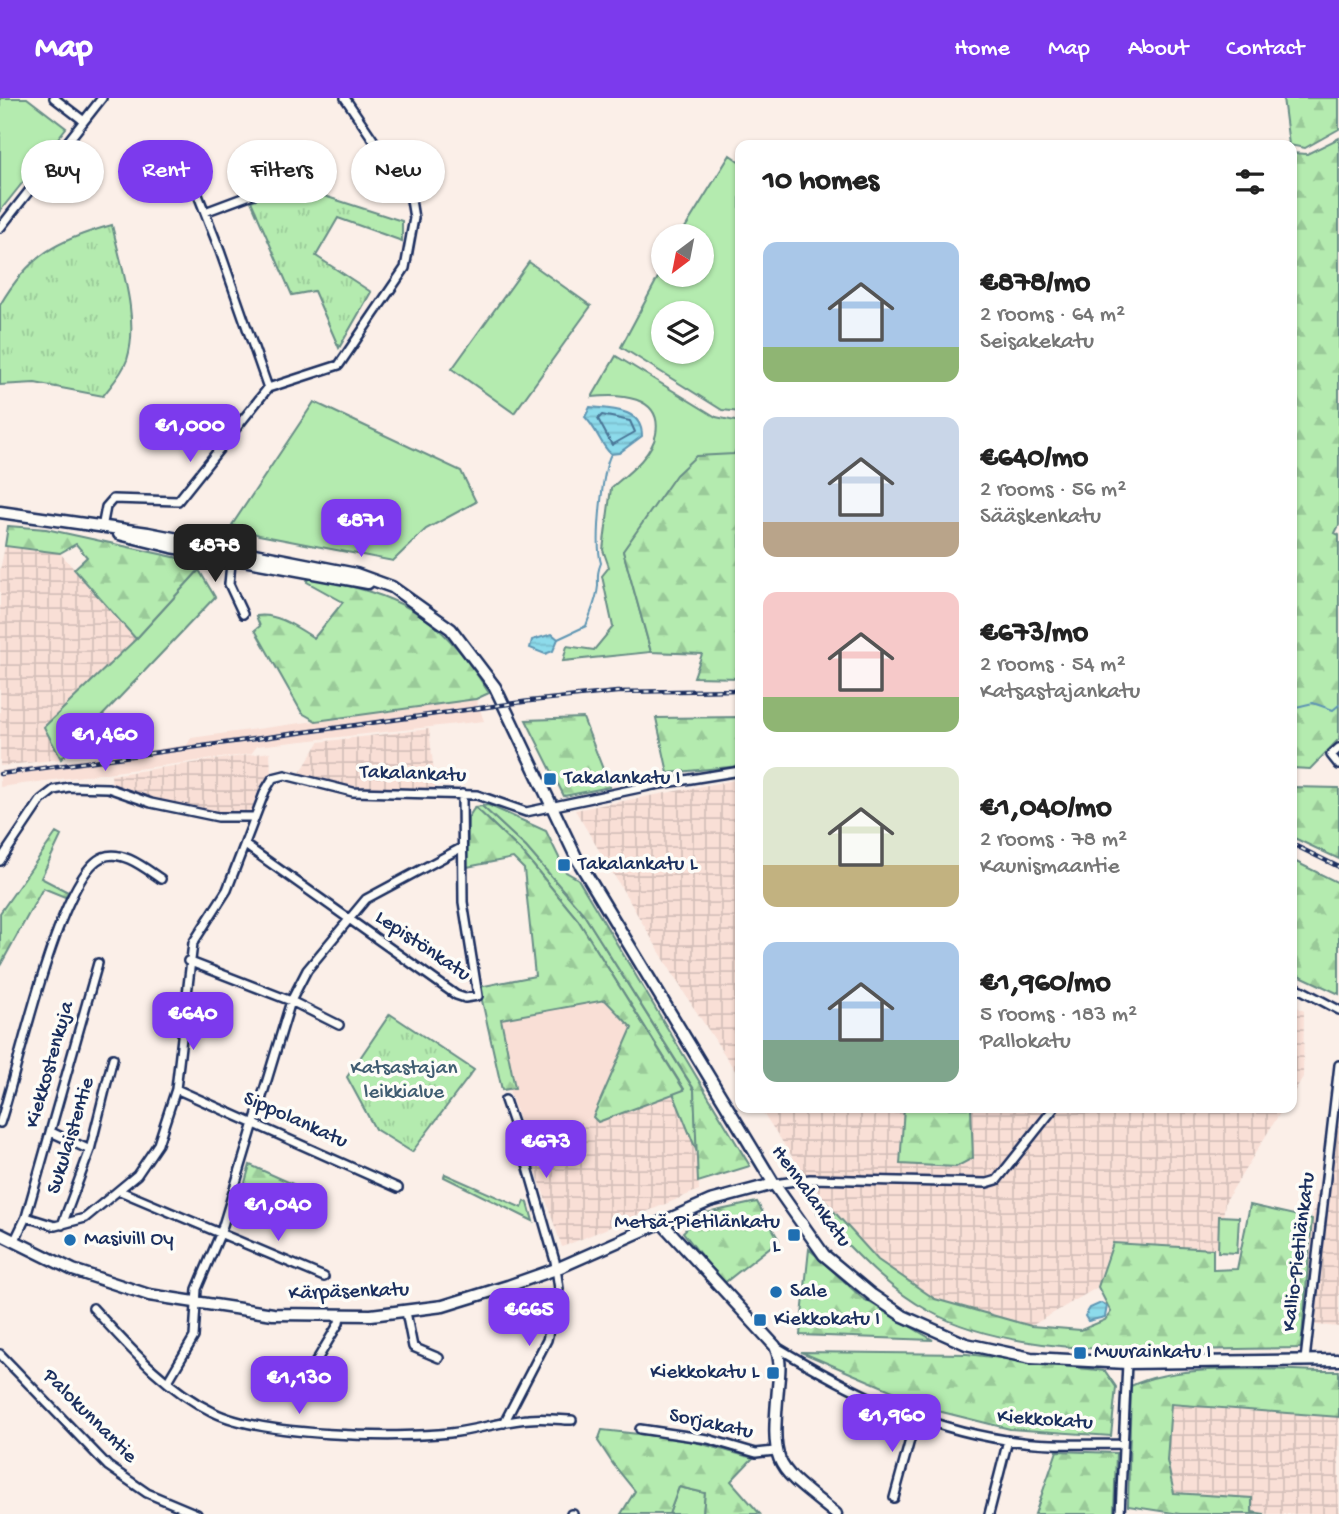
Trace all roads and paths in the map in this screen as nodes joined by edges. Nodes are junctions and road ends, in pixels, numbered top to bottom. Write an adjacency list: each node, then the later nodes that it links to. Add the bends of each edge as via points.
1 (54, 98): 4 (street)
2 (102, 98): 4 (street)
3 (345, 98): 9 (street, via 410,194 414,218 410,256 339,365)
4 (84, 121): 8 (street)
5 (201, 203): 7 (street)
6 (229, 203): 7 (street)
7 (205, 212): 9 (street)
8 (0, 228)
9 (268, 388): 11 (street, via 178,501 113,499 108,502)
10 (0, 512): 11 (street, Hennalankatu)
11 (102, 528): 12 (street, Hennalankatu, via 132,538)
12 (232, 553): 13 (street, via 229,584); 18 (street, Hennalankatu, via 341,577 412,599 451,629 495,687)
13 (243, 614)
14 (1339, 748): 15 (street, via 1331,755)
15 (1339, 765)
16 (735, 772): 18 (street)
17 (462, 794): 18 (street, Takalankatu, via 493,799 526,812); 19 (street, Takalankatu, via 353,792 285,775 273,778); 21 (street)
18 (550, 807): 40 (street, Hennalankatu, via 666,1010)
19 (255, 817): 20 (street); 22 (street, via 218,817 151,803 108,788 69,787 54,790 41,800)
20 (245, 845): 24 (street, Lepistönkatu); 25 (street, via 227,890 193,943)
21 (461, 848): 24 (street, via 366,899); 24 (street, Lepistönkatu, via 465,923 478,996 456,995)
22 (0, 861)
23 (161, 879): 37 (street, via 110,855 101,857 83,875 64,911)
24 (348, 919): 28 (street, via 307,970)
25 (188, 961): 28 (street); 33 (street)
26 (98, 963): 38 (street, Kiekkostenkuja)
27 (1297, 988): 29 (street)
28 (290, 1001): 30 (street); 36 (street)
29 (1339, 1010)
30 (339, 1026)
31 (113, 1058): 39 (street, Sukulaistentie)
32 (1339, 1065): 58 (street, Kallio-Pietilänkatu)
33 (176, 1089): 36 (street, Sippolankatu); 42 (street, via 159,1144)
34 (505, 1100): 49 (street)
35 (1050, 1113): 40 (street, via 997,1180 987,1183 810,1179)
36 (254, 1121): 41 (street, Sippolankatu); 46 (street)
37 (0, 1123)
38 (51, 1132): 39 (street); 43 (street, Kiekkostenkuja)
39 (90, 1150): 45 (street, Sukulaistentie)
40 (774, 1184): 44 (street, Kärpäsenkatu, via 710,1201); 60 (street, Hennalankatu, via 824,1255 872,1295 936,1333 1020,1357)
41 (398, 1188)
42 (120, 1191): 45 (street, via 85,1219); 46 (street)
43 (26, 1217): 45 (street); 48 (street, Kiekkostenkuja)
44 (661, 1222): 49 (street, Kärpäsenkatu); 55 (street, Kiekkokatu)
45 (62, 1225)
46 (221, 1232): 50 (street); 51 (street, via 197,1289)
47 (0, 1234): 48 (street, Kärpäsenkatu)
48 (15, 1240): 51 (street, Kärpäsenkatu, via 99,1280)
49 (556, 1269): 53 (street, Kärpäsenkatu, via 443,1306); 65 (street, via 559,1289 548,1340)
50 (324, 1277)
51 (197, 1303): 54 (street, Kärpäsenkatu, via 273,1314); 62 (street, via 190,1349)
52 (93, 1307): 62 (street, via 139,1359)
53 (406, 1312): 54 (street, Kärpäsenkatu); 57 (street, via 413,1347)
54 (340, 1315): 61 (street)
55 (775, 1346): 63 (street, Kiekkokatu, via 854,1391); 69 (street, via 780,1362)
56 (0, 1354): 71 (street, Palokunnantie, via 107,1466 147,1493)
57 (439, 1358)
58 (1305, 1360): 59 (street, Hennalankatu); 60 (street, Hennalankatu)
59 (1339, 1360)
60 (1127, 1363): 68 (street)
61 (309, 1373)
62 (168, 1381): 65 (street, via 221,1416 278,1429 419,1434)
63 (916, 1418): 67 (street, Kiekkokatu); 70 (street)
64 (572, 1420): 65 (street, via 531,1418)
65 (504, 1423)
66 (640, 1429): 69 (street, Sorjakatu, via 708,1439 757,1453)
67 (1008, 1440): 68 (street, Kiekkokatu); 73 (street)
68 (1123, 1444): 74 (street)
69 (775, 1451): 72 (street, via 786,1472)
70 (894, 1498)
71 (197, 1514)
72 (836, 1514)
73 (989, 1514)
74 (1120, 1514)

